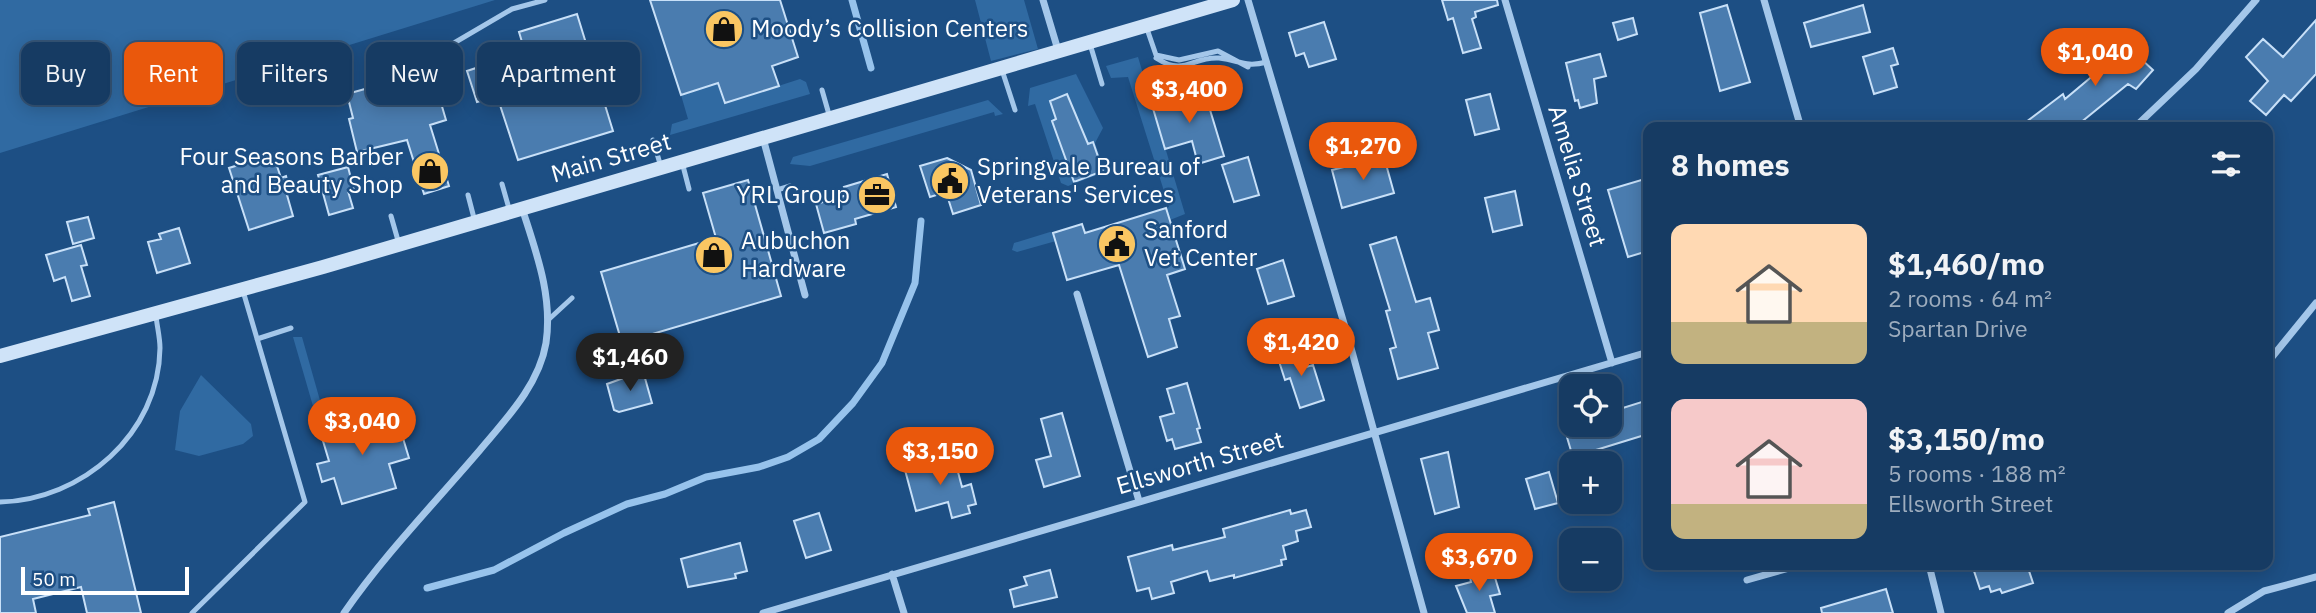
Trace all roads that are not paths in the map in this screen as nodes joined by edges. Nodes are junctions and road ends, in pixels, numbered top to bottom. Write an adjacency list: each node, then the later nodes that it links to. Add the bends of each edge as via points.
1 (545, 0): 10 (lane, via 512,9)
2 (1042, 0): 11 (street)
3 (1233, 0): 8 (main road, Main Street)
4 (1248, 0): 13 (street)
5 (1505, 0): 47 (street, Amelia Street)
6 (1763, 0): 20 (street)
7 (2256, 0): 21 (street, via 2196,69)
8 (1146, 24): 9 (main road, Main Street); 15 (lane, via 1156,55 1179,60 1218,51)
9 (1089, 41): 11 (main road, Main Street); 16 (lane)
10 (457, 42)
11 (1058, 50): 14 (main road, Main Street)
12 (1156, 58): 15 (lane, via 1176,67 1213,58)
13 (1267, 62): 15 (lane); 48 (street)
14 (1001, 67): 18 (lane); 19 (main road, Main Street)
15 (1248, 67)
16 (1102, 84)
17 (822, 90): 19 (lane)
18 (1015, 110)
19 (830, 118): 22 (main road, Main Street)
20 (1799, 122)
21 (2140, 122)
22 (762, 138): 24 (main road, Main Street); 29 (street)
23 (653, 140): 25 (lane)
24 (681, 161): 25 (main road, Main Street); 28 (lane)
25 (661, 167): 31 (main road, Main Street)
26 (502, 184): 31 (lane)
27 (790, 186): 29 (lane)
28 (689, 189)
29 (777, 190): 37 (street)
30 (468, 195): 33 (lane)
31 (516, 210): 33 (main road, Main Street); 41 (street, via 542,272)
32 (391, 216): 34 (lane)
33 (475, 222): 34 (main road, Main Street)
34 (399, 244): 35 (main road, Main Street)
35 (243, 289): 40 (main road, Main Street); 43 (lane)
36 (1077, 294): 49 (street)
37 (805, 295)
38 (572, 298): 41 (lane)
39 (2316, 303): 46 (street)
40 (156, 315): 45 (main road, Main Street); 50 (lane, via 160,348 155,380 129,436 114,455 44,497)
41 (547, 321): 57 (street, via 540,365 513,409 369,577)
42 (291, 328): 43 (lane)
43 (257, 340): 56 (lane, via 305,502)
44 (1643, 354): 47 (street, Ellsworth Street)
45 (0, 356)
46 (2273, 356)
47 (1612, 363): 48 (street, Ellsworth Street)
48 (1373, 433): 49 (street, Ellsworth Street); 60 (street)
49 (1139, 501): 53 (street, Ellsworth Street)
50 (0, 502)
51 (1782, 570): 55 (street)
52 (1929, 570): 61 (street)
53 (892, 574): 58 (street, Ellsworth Street); 59 (street)
54 (2316, 577): 62 (street, via 2264,591)
55 (1747, 580)
56 (192, 613)
57 (344, 613)
58 (763, 613)
59 (904, 613)
60 (1424, 613)
61 (1941, 613)
62 (2228, 613)

